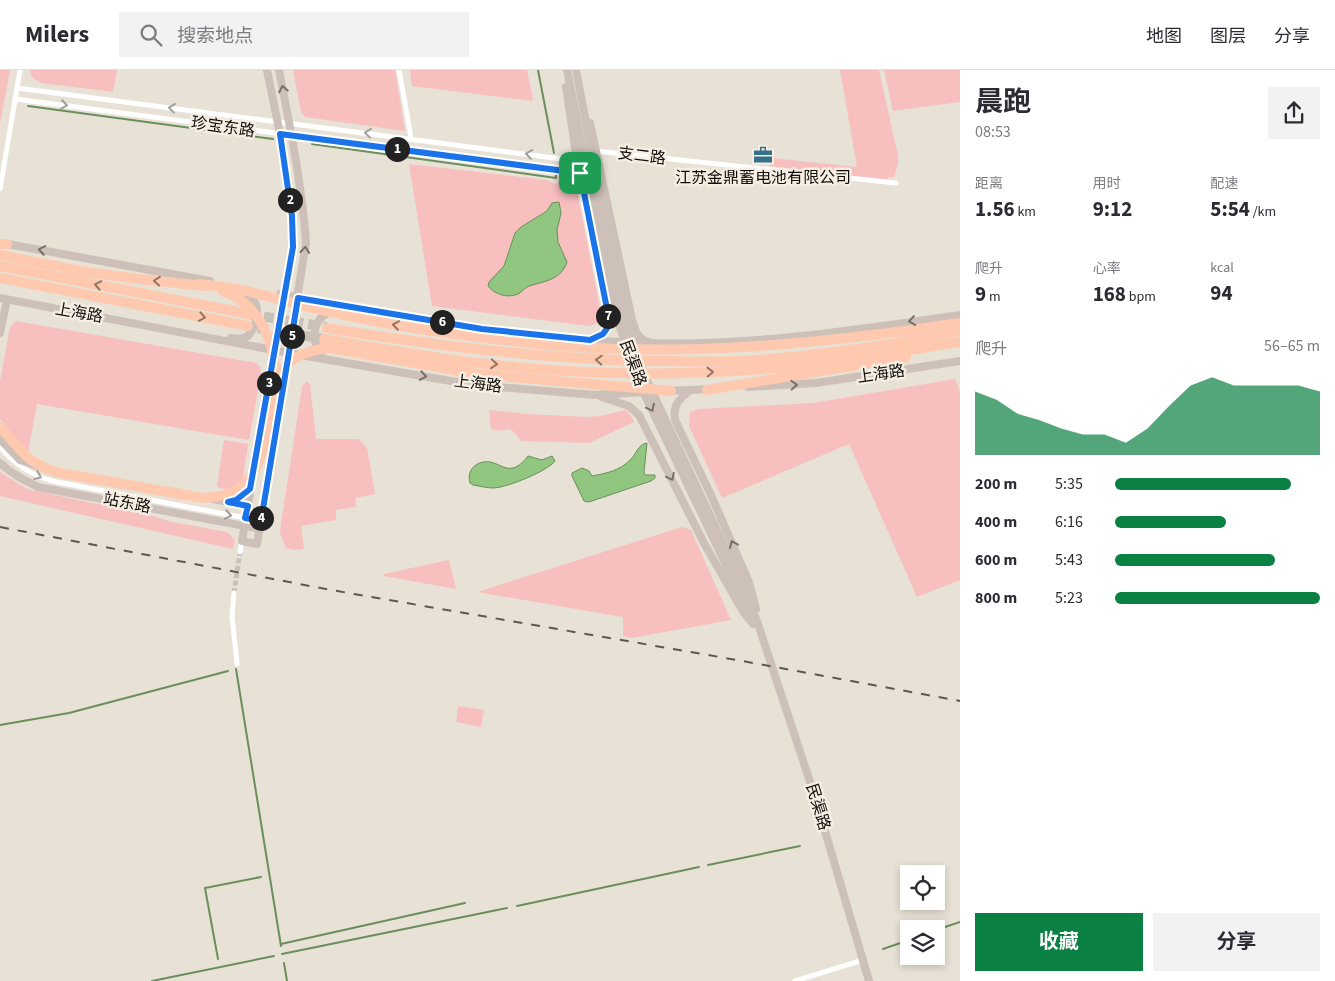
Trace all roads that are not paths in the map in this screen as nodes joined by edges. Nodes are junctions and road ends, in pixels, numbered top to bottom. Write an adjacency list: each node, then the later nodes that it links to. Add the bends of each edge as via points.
1 (20, 70): 8 (street)
2 (267, 70): 10 (main road)
3 (279, 70): 11 (main road, one-way to 3)
4 (399, 70): 14 (street)
5 (563, 70): 17 (main road)
6 (567, 70): 15 (main road, 民渠路)
7 (578, 70): 15 (main road, 民渠路); 16 (main road, 民渠路)
8 (17, 88): 9 (street); 10 (street, 珍宝东路, one-way to 8)
9 (16, 98): 12 (street, 珍宝东路, one-way to 12); 20 (street)
10 (277, 122): 11 (street, 珍宝东路); 12 (main road)
11 (290, 124): 13 (main road); 14 (street, 珍宝东路, one-way to 11)
12 (280, 134): 13 (street, 珍宝东路); 27 (main road, via 292,216 293,247)
13 (291, 136): 18 (street, 珍宝东路); 28 (main road, one-way to 13, via 306,243)
14 (411, 137): 17 (street, 珍宝东路, one-way to 14)
15 (585, 141): 64 (main road, 民渠路, via 631,339)
16 (596, 151): 19 (street, 支二路); 41 (main road, 民渠路, via 634,327 642,340)
17 (578, 161): 18 (main road)
18 (580, 173): 40 (main road, via 610,324 603,334)
19 (896, 184)
20 (0, 189)
21 (2, 244): 24 (main road, one-way to 21)
22 (0, 255): 26 (highway, one-way to 22, via 86,272)
23 (0, 266): 31 (highway, 上海路, one-way to 23)
24 (176, 274): 27 (main road); 36 (main road, via 246,294 251,297 258,313 248,336 240,339)
25 (0, 278): 34 (highway, 上海路, one-way to 34)
26 (199, 284): 33 (highway, one-way to 26, via 770,346 668,350 561,346 384,323 240,290); 52 (highway, via 236,298 254,312 266,330 275,371)
27 (284, 295): 28 (main road); 43 (main road)
28 (298, 298): 30 (main road); 44 (main road)
29 (3, 299): 36 (main road, 上海路); 38 (main road)
30 (381, 312): 40 (main road, via 482,329); 46 (main road, via 333,311 320,318 314,336 323,355)
31 (249, 314)
32 (960, 314): 41 (main road, one-way to 41, via 790,338)
33 (960, 323)
34 (248, 326)
35 (327, 328): 37 (highway, 上海路, one-way to 35, via 867,348 768,359 674,362 501,353)
36 (165, 329): 43 (main road, 上海路)
37 (960, 331)
38 (0, 333)
39 (324, 339): 42 (highway, 上海路, one-way to 42, via 472,362 574,372 630,373 760,370)
40 (590, 340): 41 (main road)
41 (662, 344)
42 (960, 344): 47 (highway, via 941,351)
43 (275, 350): 44 (main road, 上海路); 56 (main road)
44 (289, 353): 46 (main road, 上海路); 60 (main road)
45 (960, 361): 47 (main road, 上海路, one-way to 45, via 816,383)
46 (375, 368): 50 (main road, 上海路, one-way to 50, via 474,384)
47 (707, 390): 49 (main road, 上海路)
48 (671, 391): 49 (main road, 上海路); 50 (main road, 上海路); 52 (highway, via 477,374 324,349 307,352 281,371)
49 (688, 391): 64 (main road, one-way to 49, via 749,582 675,420 674,410 678,401)
50 (595, 395): 64 (main road, one-way to 64, via 629,406 639,415 705,545 744,613)
51 (0, 427): 52 (highway, via 30,460 47,469 203,498 234,492 250,479 264,450)
52 (267, 429)
53 (0, 439): 57 (main road, 站东路, via 20,460 31,465)
54 (0, 447): 59 (street, one-way to 59, via 16,464 40,478)
55 (0, 463): 59 (main road, 站东路, via 23,480 38,486)
56 (250, 489): 57 (main road); 58 (main road)
57 (228, 502): 58 (main road, 站东路)
58 (248, 506): 59 (main road)
59 (245, 522): 60 (main road, 站东路); 61 (main road)
60 (260, 525): 61 (main road, via 257,544)
61 (242, 541): 62 (street)
62 (240, 552)
63 (234, 593): 65 (street, via 232,616)
64 (756, 624): 66 (main road, 民渠路, via 784,699)
65 (237, 664)
66 (863, 960): 67 (street); 68 (main road, 民渠路)
67 (795, 981)
68 (869, 981)

